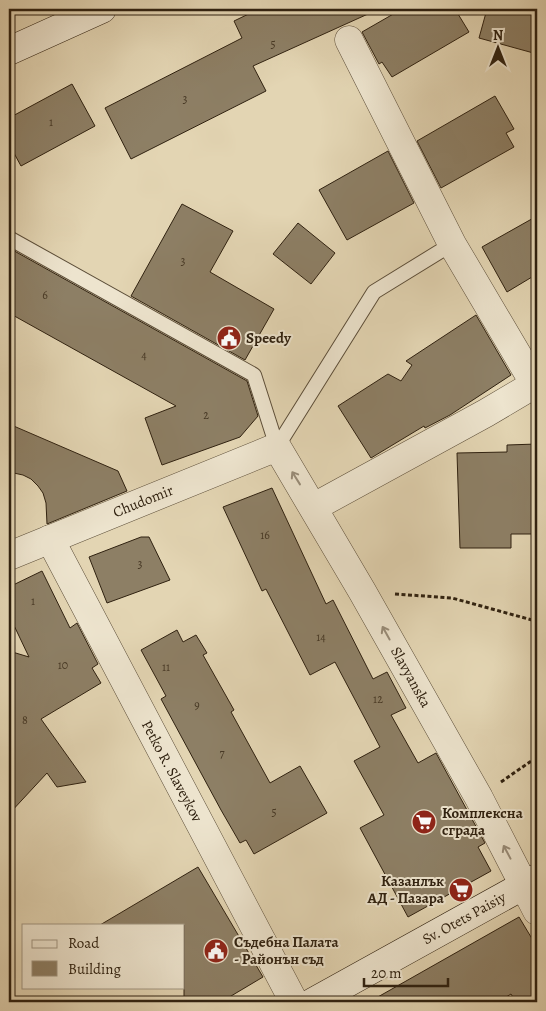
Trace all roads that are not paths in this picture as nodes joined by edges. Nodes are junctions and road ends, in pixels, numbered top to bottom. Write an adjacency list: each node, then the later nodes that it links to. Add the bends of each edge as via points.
1 (102, 9): 3 (street)
2 (349, 40): 5 (street)
3 (9, 51)
4 (9, 238): 7 (lane, via 254,375)
5 (452, 244): 6 (street); 7 (lane, via 374,292)
6 (536, 386): 8 (street)
7 (277, 447): 8 (street, Slavyanska, one-way to 7); 9 (street, Chudomir)
8 (314, 507): 11 (street, Slavyanska, one-way to 8, via 479,798)
9 (50, 539): 10 (street, Chudomir); 13 (street, Petko R. Slaveykov)
10 (9, 556)
11 (531, 881): 12 (street, Slavyanska); 14 (street, Sv. Otets Paisiy)
12 (537, 911)
13 (294, 1002)
14 (313, 1002)

